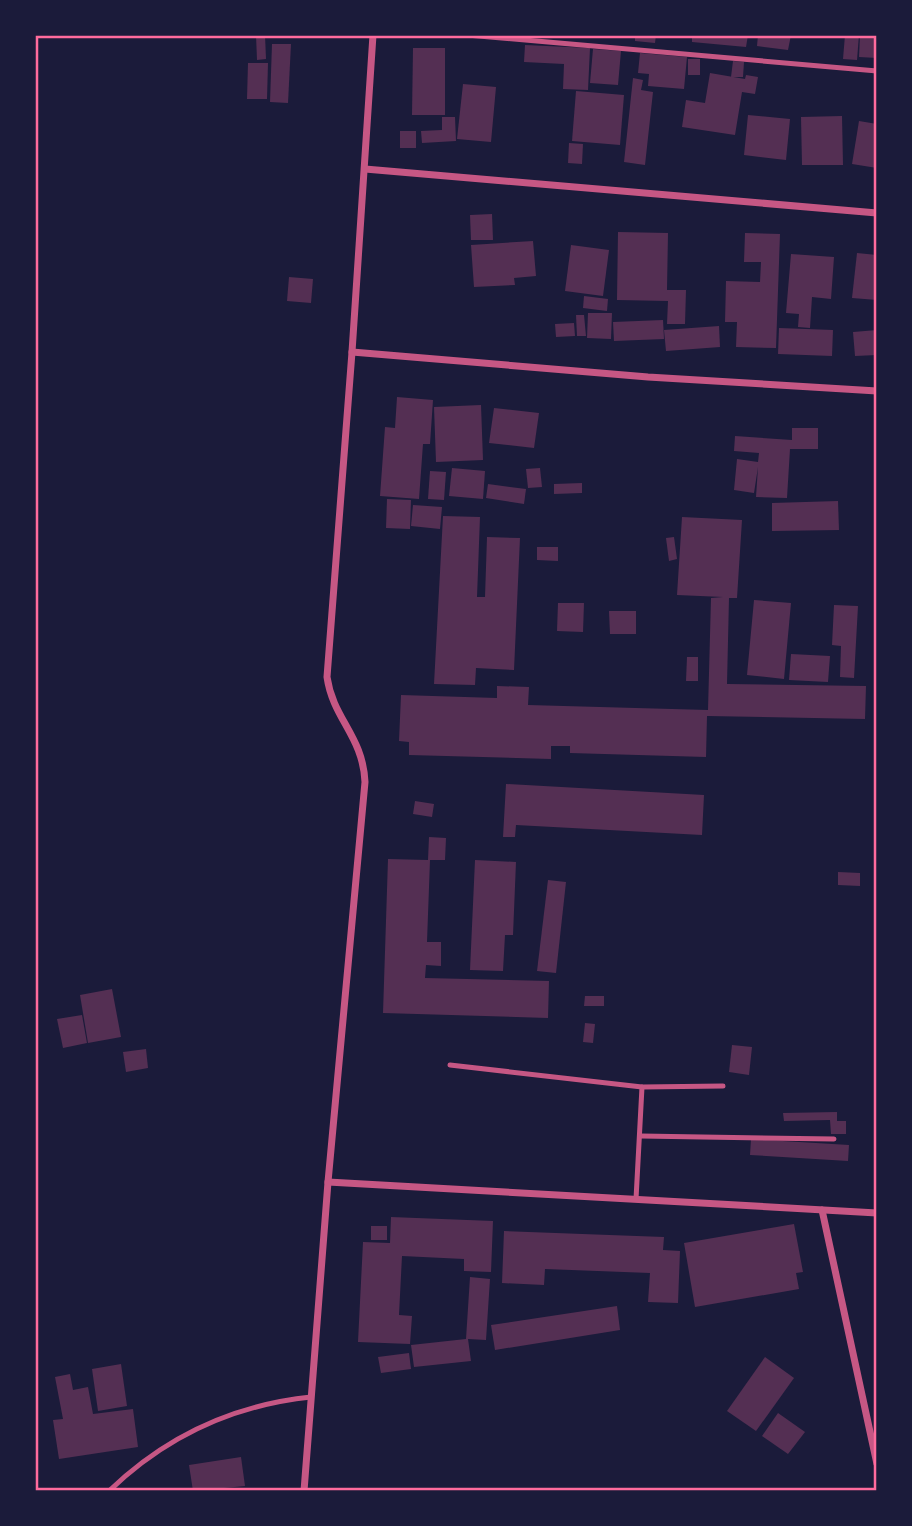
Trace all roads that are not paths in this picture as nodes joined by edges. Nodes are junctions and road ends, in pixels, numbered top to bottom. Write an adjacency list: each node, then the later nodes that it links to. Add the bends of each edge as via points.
1 (373, 35): 4 (street)
2 (467, 35): 3 (lane)
3 (877, 71)
4 (365, 169): 5 (street); 6 (street)
5 (877, 213)
6 (352, 352): 7 (street); 13 (street, via 327,677 329,693 360,750 365,782)
7 (877, 391)
8 (450, 1065): 10 (lane)
9 (723, 1086): 10 (lane)
10 (642, 1087): 11 (lane)
11 (641, 1136): 12 (lane); 14 (lane)
12 (834, 1139)
13 (328, 1182): 14 (street); 17 (street)
14 (636, 1199): 15 (street)
15 (822, 1210): 16 (street); 18 (street)
16 (877, 1213)
17 (311, 1397): 19 (lane, via 227,1415 185,1433 130,1471); 20 (street)
18 (877, 1464)
19 (110, 1491)
20 (304, 1491)

